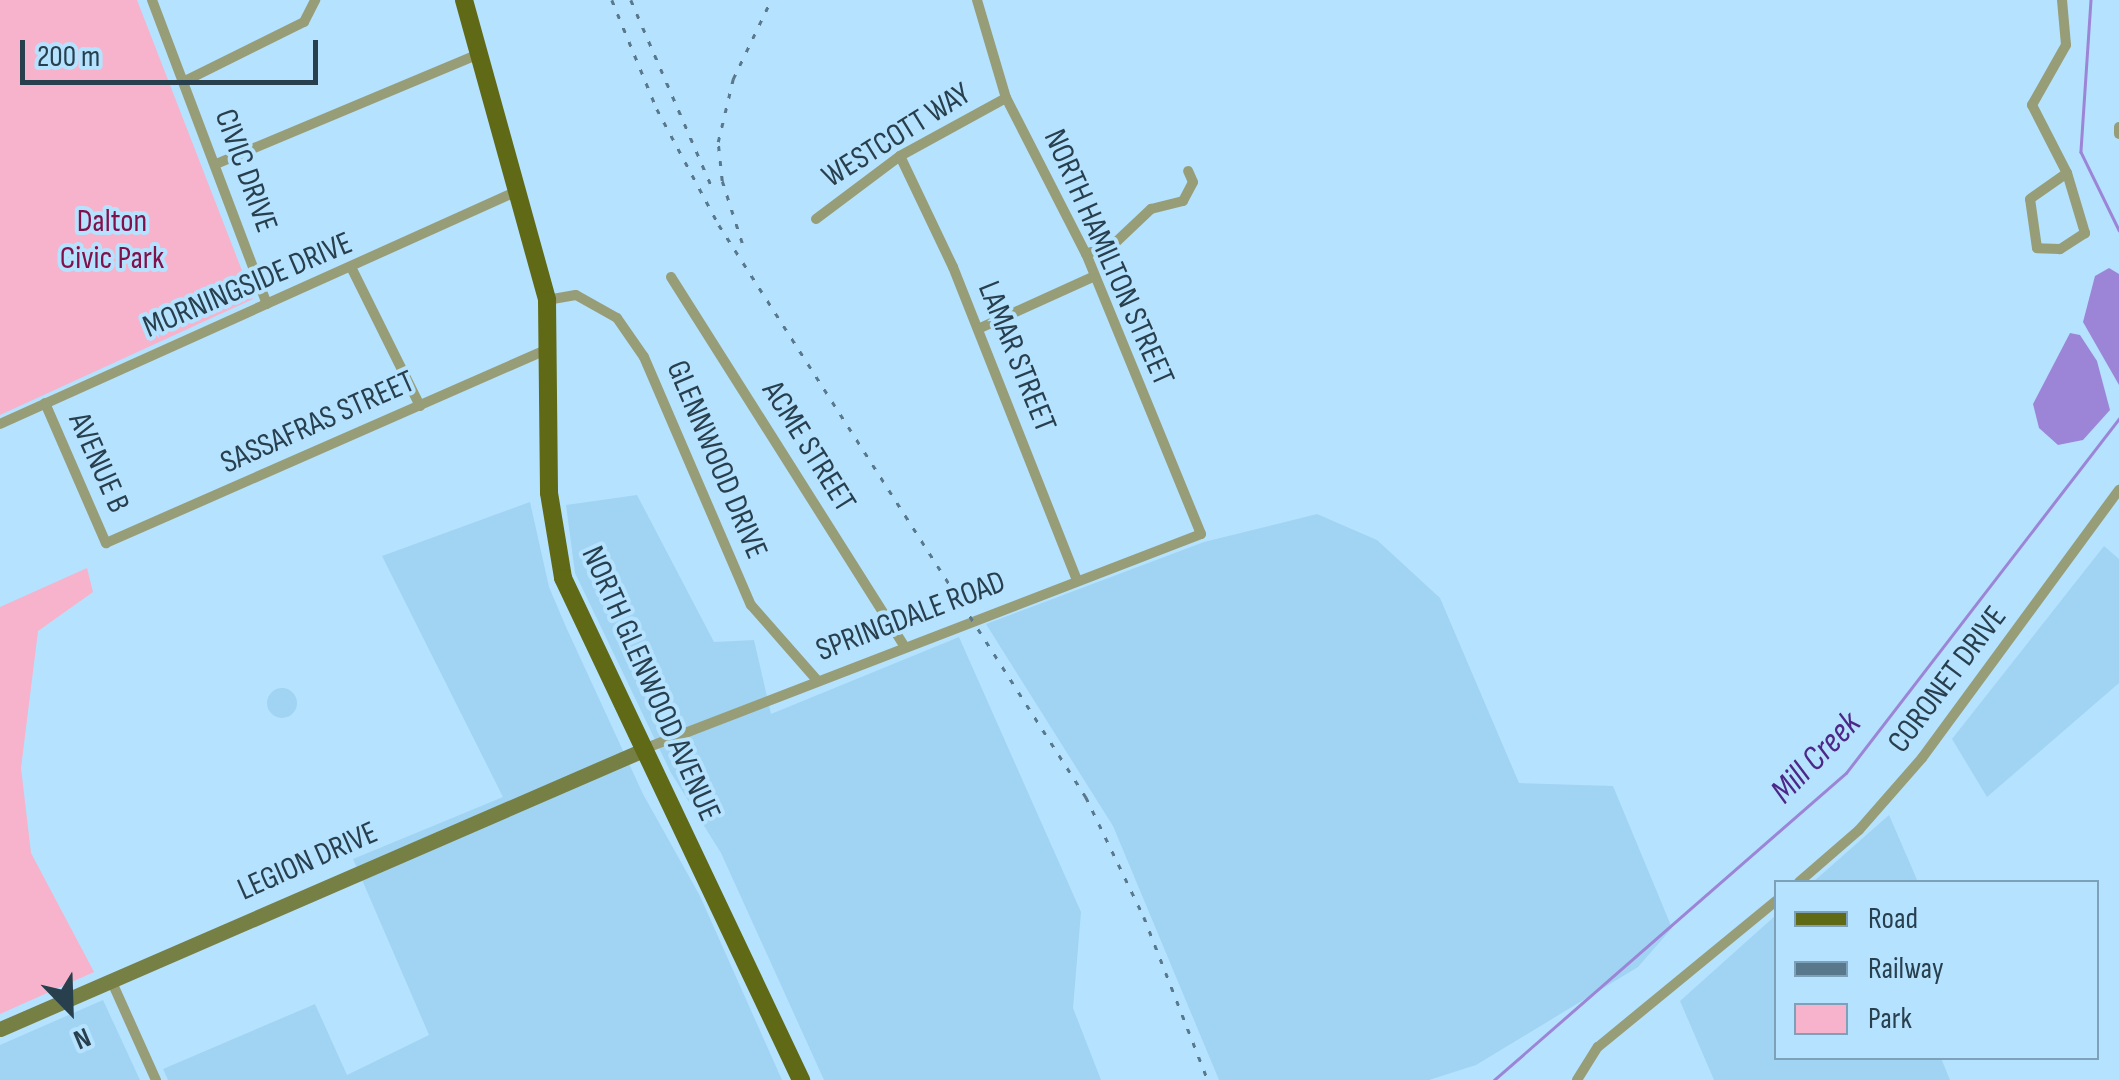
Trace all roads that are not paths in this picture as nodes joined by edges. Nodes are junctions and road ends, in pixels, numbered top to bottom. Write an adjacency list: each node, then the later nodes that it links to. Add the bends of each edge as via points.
1 (152, 0): 7 (street, CIVIC DRIVE)
2 (315, 0): 7 (street, via 304,22)
3 (464, 0): 6 (main road, NORTH GLENWOOD AVENUE)
4 (977, 0): 8 (street, NORTH HAMILTON STREET)
5 (2062, 0): 12 (street, via 2066,45 2032,106)
6 (476, 55): 10 (street); 13 (main road, NORTH GLENWOOD AVENUE)
7 (186, 81): 10 (street, CIVIC DRIVE)
8 (1006, 98): 9 (street, WESTCOTT WAY); 15 (street, NORTH HAMILTON STREET)
9 (900, 156): 14 (street, WESTCOTT WAY); 21 (street, LAMAR STREET)
10 (216, 164): 20 (street, CIVIC DRIVE)
11 (1188, 170): 15 (street, via 1193,182 1183,201 1152,209 1115,243)
12 (2067, 172): 12 (street, via 2086,233 2060,249 2038,248 2030,199)
13 (515, 192): 16 (street, MORNINGSIDE DRIVE); 19 (main road, NORTH GLENWOOD AVENUE)
14 (816, 219)
15 (1086, 254): 17 (street, NORTH HAMILTON STREET)
16 (352, 269): 20 (street, MORNINGSIDE DRIVE); 24 (street)
17 (1094, 276): 21 (street); 27 (street, NORTH HAMILTON STREET)
18 (670, 277): 30 (street, ACME STREET)
19 (547, 300): 22 (main road, NORTH GLENWOOD AVENUE); 31 (street, GLENNWOOD DRIVE, via 576,295 618,318 644,357 751,605)
20 (267, 304): 23 (street, MORNINGSIDE DRIVE)
21 (978, 329): 29 (street, LAMAR STREET)
22 (549, 348): 24 (street, SASSAFRAS STREET); 32 (main road, NORTH GLENWOOD AVENUE, via 553,536 563,578)
23 (45, 403): 25 (street, MORNINGSIDE DRIVE); 28 (street, AVENUE B)
24 (420, 406): 28 (street, SASSAFRAS STREET)
25 (0, 424)
26 (2119, 490): 33 (street, CORONET DRIVE, via 1922,758 1859,830)
27 (1201, 534): 29 (street, SPRINGDALE ROAD)
28 (106, 543)
29 (1078, 580): 30 (street, SPRINGDALE ROAD)
30 (903, 644): 31 (street, SPRINGDALE ROAD)
31 (817, 680): 32 (street, SPRINGDALE ROAD)
32 (640, 750): 35 (street, LEGION DRIVE); 38 (main road, NORTH GLENWOOD AVENUE)
33 (1801, 880)
34 (1774, 903): 39 (street, via 1598,1048)
35 (110, 980): 36 (street, LEGION DRIVE); 37 (street)
36 (0, 1028)
37 (156, 1080)
38 (801, 1080)
39 (1577, 1080)

